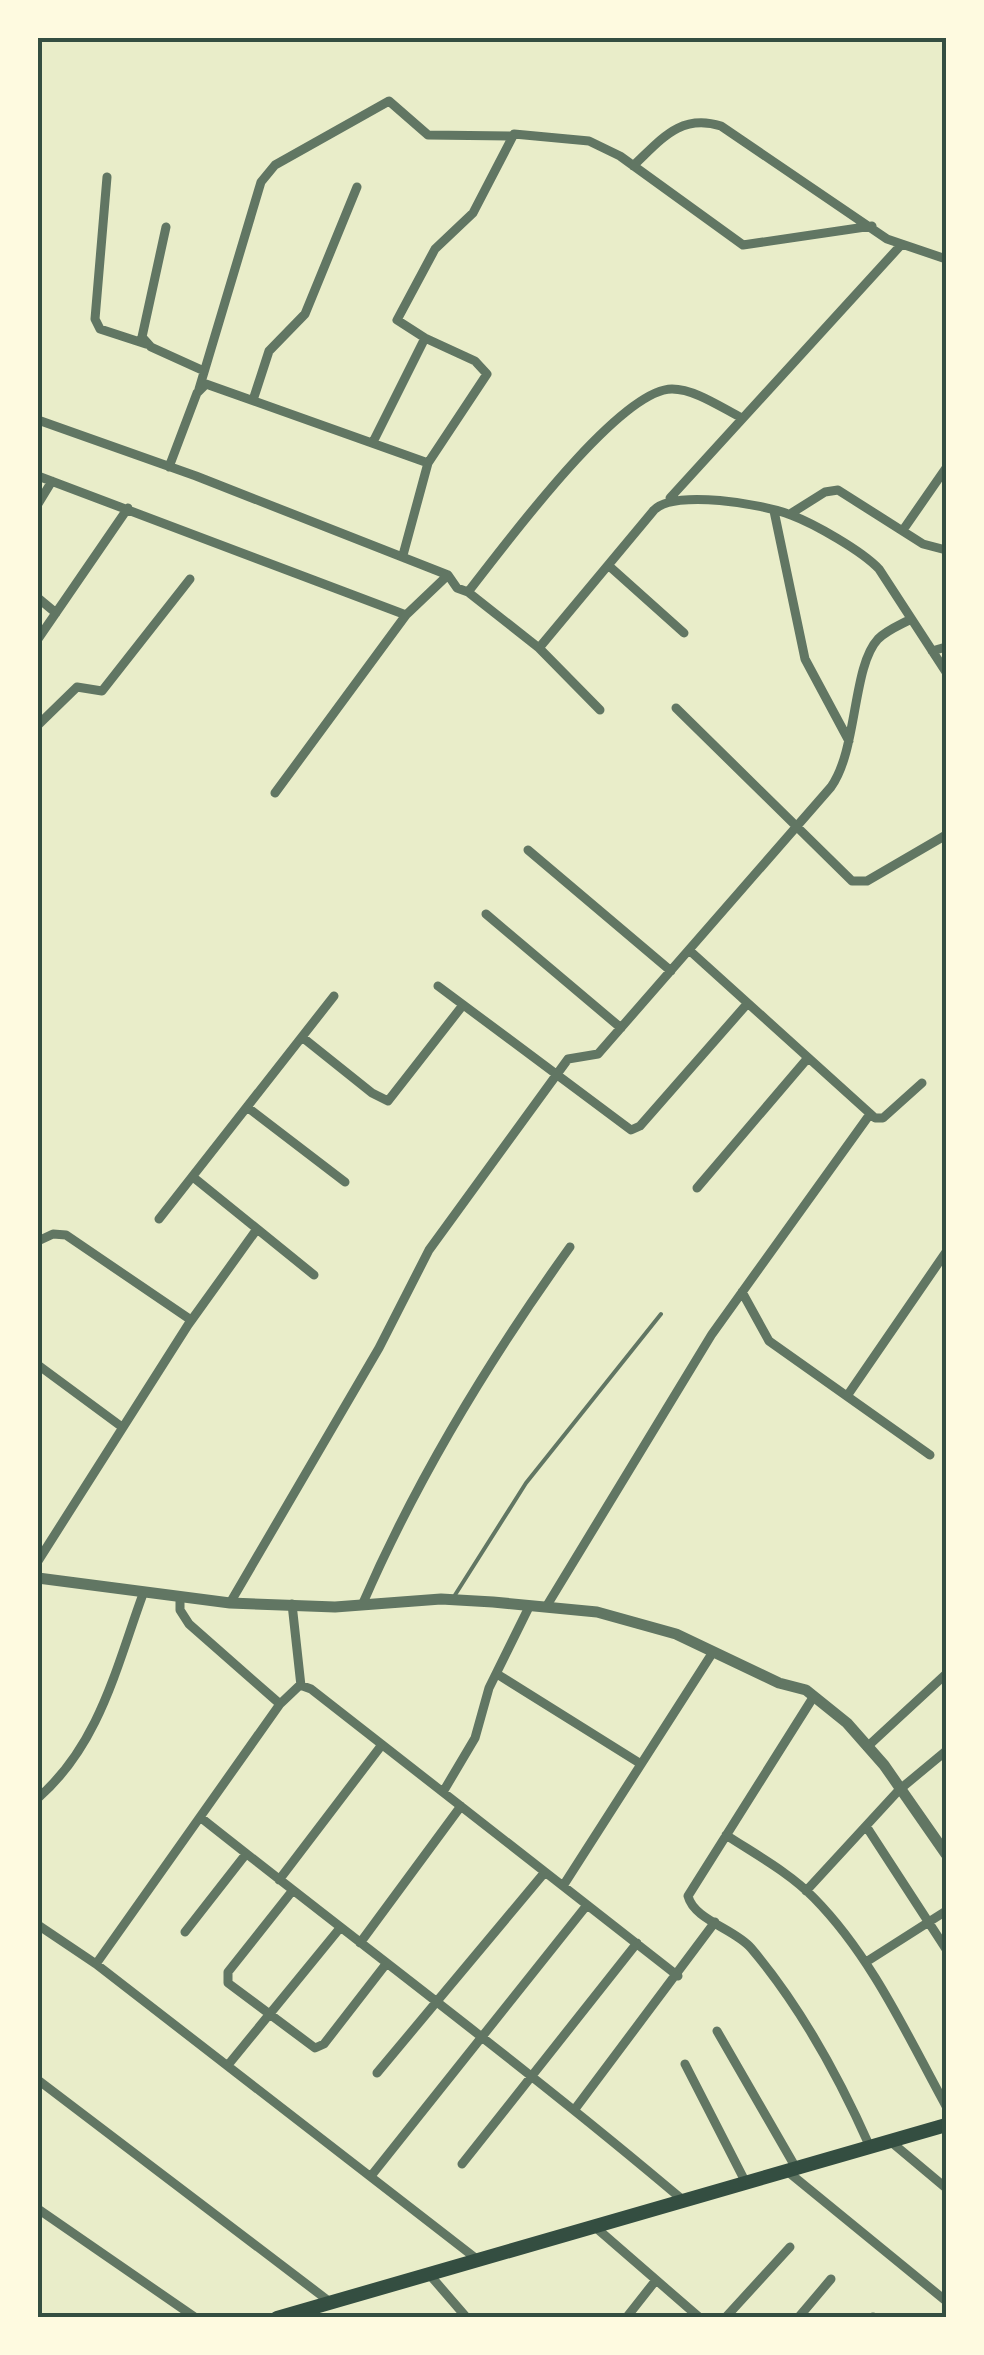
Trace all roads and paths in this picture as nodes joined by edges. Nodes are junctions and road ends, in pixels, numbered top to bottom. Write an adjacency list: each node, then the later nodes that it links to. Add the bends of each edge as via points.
1 (510, 136): 2 (street, via 589,141); 9 (street, via 473,214 436,249 397,320); 11 (street, via 428,135 390,102 275,165 261,182)
2 (633, 166): 5 (street, via 743,245); 5 (street, via 676,126 704,120)
3 (108, 177): 10 (street, via 95,320 100,329)
4 (357, 187): 13 (street, via 304,314 269,350)
5 (872, 226): 7 (street)
6 (166, 227): 10 (street, via 140,330)
7 (901, 245): 8 (street); 14 (street)
8 (946, 259)
9 (424, 338): 16 (street); 17 (street, via 475,361 487,374)
10 (146, 344): 11 (street)
11 (204, 371): 12 (street)
12 (199, 389): 13 (street, via 216,384); 18 (street)
13 (254, 398): 16 (street)
14 (742, 418): 22 (street); 33 (street, via 675,389 624,414 550,488)
15 (38, 420): 18 (street)
16 (373, 442): 17 (street)
17 (428, 463): 29 (street)
18 (170, 468): 29 (street)
19 (946, 468): 27 (street)
20 (38, 476): 21 (street)
21 (52, 481): 23 (street); 24 (street)
22 (670, 498): 25 (street); 30 (street)
23 (38, 504)
24 (128, 508): 35 (street); 36 (street)
25 (774, 510): 26 (street); 47 (street, via 805,660)
26 (790, 514): 27 (street, via 838,490); 37 (street, via 872,562)
27 (903, 530): 28 (street)
28 (946, 550)
29 (403, 555): 31 (street)
30 (608, 565): 38 (street); 41 (street)
31 (448, 575): 33 (street); 36 (street)
32 (190, 579): 46 (street, via 102,691 77,687)
33 (468, 592): 41 (street)
34 (38, 598): 35 (street)
35 (56, 612): 39 (street)
36 (406, 616): 48 (street)
37 (911, 618): 42 (street); 47 (street, via 874,644)
38 (684, 633)
39 (38, 638)
40 (946, 646): 42 (street)
41 (538, 648): 45 (street)
42 (932, 651): 43 (street)
43 (946, 672)
44 (676, 708): 49 (street)
45 (600, 710)
46 (38, 724)
47 (849, 741): 49 (street, via 839,776)
48 (275, 793)
49 (796, 828): 50 (street, via 859,883); 53 (street)
50 (946, 835)
51 (528, 850): 54 (street)
52 (486, 914): 59 (street)
53 (689, 950): 54 (street); 57 (street)
54 (671, 970): 59 (street)
55 (438, 986): 58 (street)
56 (334, 996): 60 (street)
57 (747, 1004): 61 (street); 62 (street, via 636,1128 625,1128)
58 (463, 1005): 60 (street, via 388,1100); 62 (street)
59 (620, 1028): 62 (street, via 598,1054 570,1058)
60 (302, 1037): 64 (street)
61 (808, 1059): 65 (street); 68 (street)
62 (556, 1076): 87 (street, via 429,1250)
63 (922, 1082): 65 (street, via 883,1118)
64 (247, 1107): 66 (street); 67 (street)
65 (870, 1114): 75 (street)
66 (193, 1177): 69 (street); 70 (street)
67 (346, 1182)
68 (697, 1188)
69 (160, 1219)
70 (257, 1229): 74 (street); 77 (street)
71 (38, 1242): 77 (street, via 66,1235)
72 (570, 1247): 88 (street, via 432,1458)
73 (946, 1252): 79 (street)
74 (314, 1275)
75 (742, 1292): 79 (street, via 769,1341); 91 (street)
76 (661, 1314): 86 (lane, via 526,1483)
77 (191, 1320): 80 (street)
78 (38, 1365): 80 (street)
79 (847, 1396): 81 (street)
80 (122, 1427): 82 (street)
81 (930, 1455)
82 (38, 1561)
83 (38, 1578): 84 (street)
84 (143, 1594): 85 (street); 104 (street, via 91,1736)
85 (180, 1597): 87 (street); 97 (street, via 189,1624)
86 (452, 1600): 88 (street); 90 (street)
87 (230, 1603): 89 (street)
88 (363, 1603): 89 (street)
89 (292, 1604): 95 (street)
90 (529, 1607): 91 (street); 93 (street)
91 (546, 1607): 92 (street, via 597,1612)
92 (713, 1652): 96 (street); 101 (street)
93 (496, 1674): 101 (street); 103 (street, via 475,1738)
94 (946, 1674): 99 (street)
95 (301, 1686): 97 (street); 98 (street)
96 (814, 1696): 99 (street); 108 (street)
97 (280, 1704): 106 (street)
98 (381, 1746): 103 (street); 112 (street)
99 (867, 1747): 102 (street)
100 (946, 1751): 102 (street)
101 (642, 1764): 113 (street)
102 (899, 1790): 107 (street); 110 (street)
103 (443, 1792): 105 (street)
104 (38, 1798)
105 (462, 1806): 111 (street); 123 (street)
106 (200, 1816): 109 (street); 127 (street)
107 (866, 1826): 115 (street); 119 (street)
108 (726, 1834): 115 (street); 118 (street, via 688,1896 693,1908)
109 (246, 1854): 112 (street); 122 (street)
110 (946, 1854)
111 (544, 1872): 113 (street); 130 (street)
112 (280, 1880): 114 (street)
113 (562, 1886): 116 (street)
114 (293, 1890): 121 (street); 131 (street, via 226,1976)
115 (806, 1891): 126 (street)
116 (587, 1905): 124 (street); 133 (street)
117 (946, 1912): 119 (street)
118 (716, 1922): 129 (street); 143 (street, via 755,1953 842,2085)
119 (929, 1922): 125 (street); 126 (street)
120 (38, 1926): 127 (street)
121 (340, 1928): 123 (street); 131 (street)
122 (184, 1932)
123 (360, 1943): 128 (street)
124 (638, 1944): 129 (street); 137 (street)
125 (946, 1949)
126 (866, 1962): 139 (street)
127 (96, 1964): 135 (street)
128 (386, 1964): 130 (street); 131 (street, via 320,2047)
129 (678, 1976): 140 (street)
130 (436, 2004): 133 (street); 136 (street)
131 (269, 2014): 135 (street)
132 (717, 2032): 145 (street)
133 (479, 2038): 137 (street); 146 (street)
134 (685, 2064): 147 (street)
135 (228, 2065): 146 (street)
136 (377, 2073)
137 (533, 2074): 140 (street); 144 (street)
138 (38, 2080): 158 (street)
139 (946, 2106)
140 (576, 2109): 149 (street)
141 (946, 2125): 142 (main road)
142 (890, 2142): 143 (main road); 148 (street)
143 (870, 2147): 145 (main road)
144 (462, 2164)
145 (791, 2170): 147 (main road); 157 (street)
146 (371, 2176): 153 (street)
147 (746, 2183): 149 (main road)
148 (946, 2188)
149 (684, 2200): 151 (main road)
150 (38, 2209): 160 (street)
151 (594, 2226): 153 (main road); 156 (street)
152 (790, 2248): 164 (street)
153 (478, 2260): 154 (main road)
154 (429, 2274): 158 (main road); 159 (street)
155 (831, 2279): 165 (street)
156 (656, 2280): 162 (street); 163 (street)
157 (946, 2301)
158 (330, 2302): 161 (main road)
159 (462, 2316)
160 (196, 2318)
161 (277, 2318)
162 (626, 2318)
163 (700, 2318)
164 (726, 2318)
165 (798, 2318)

